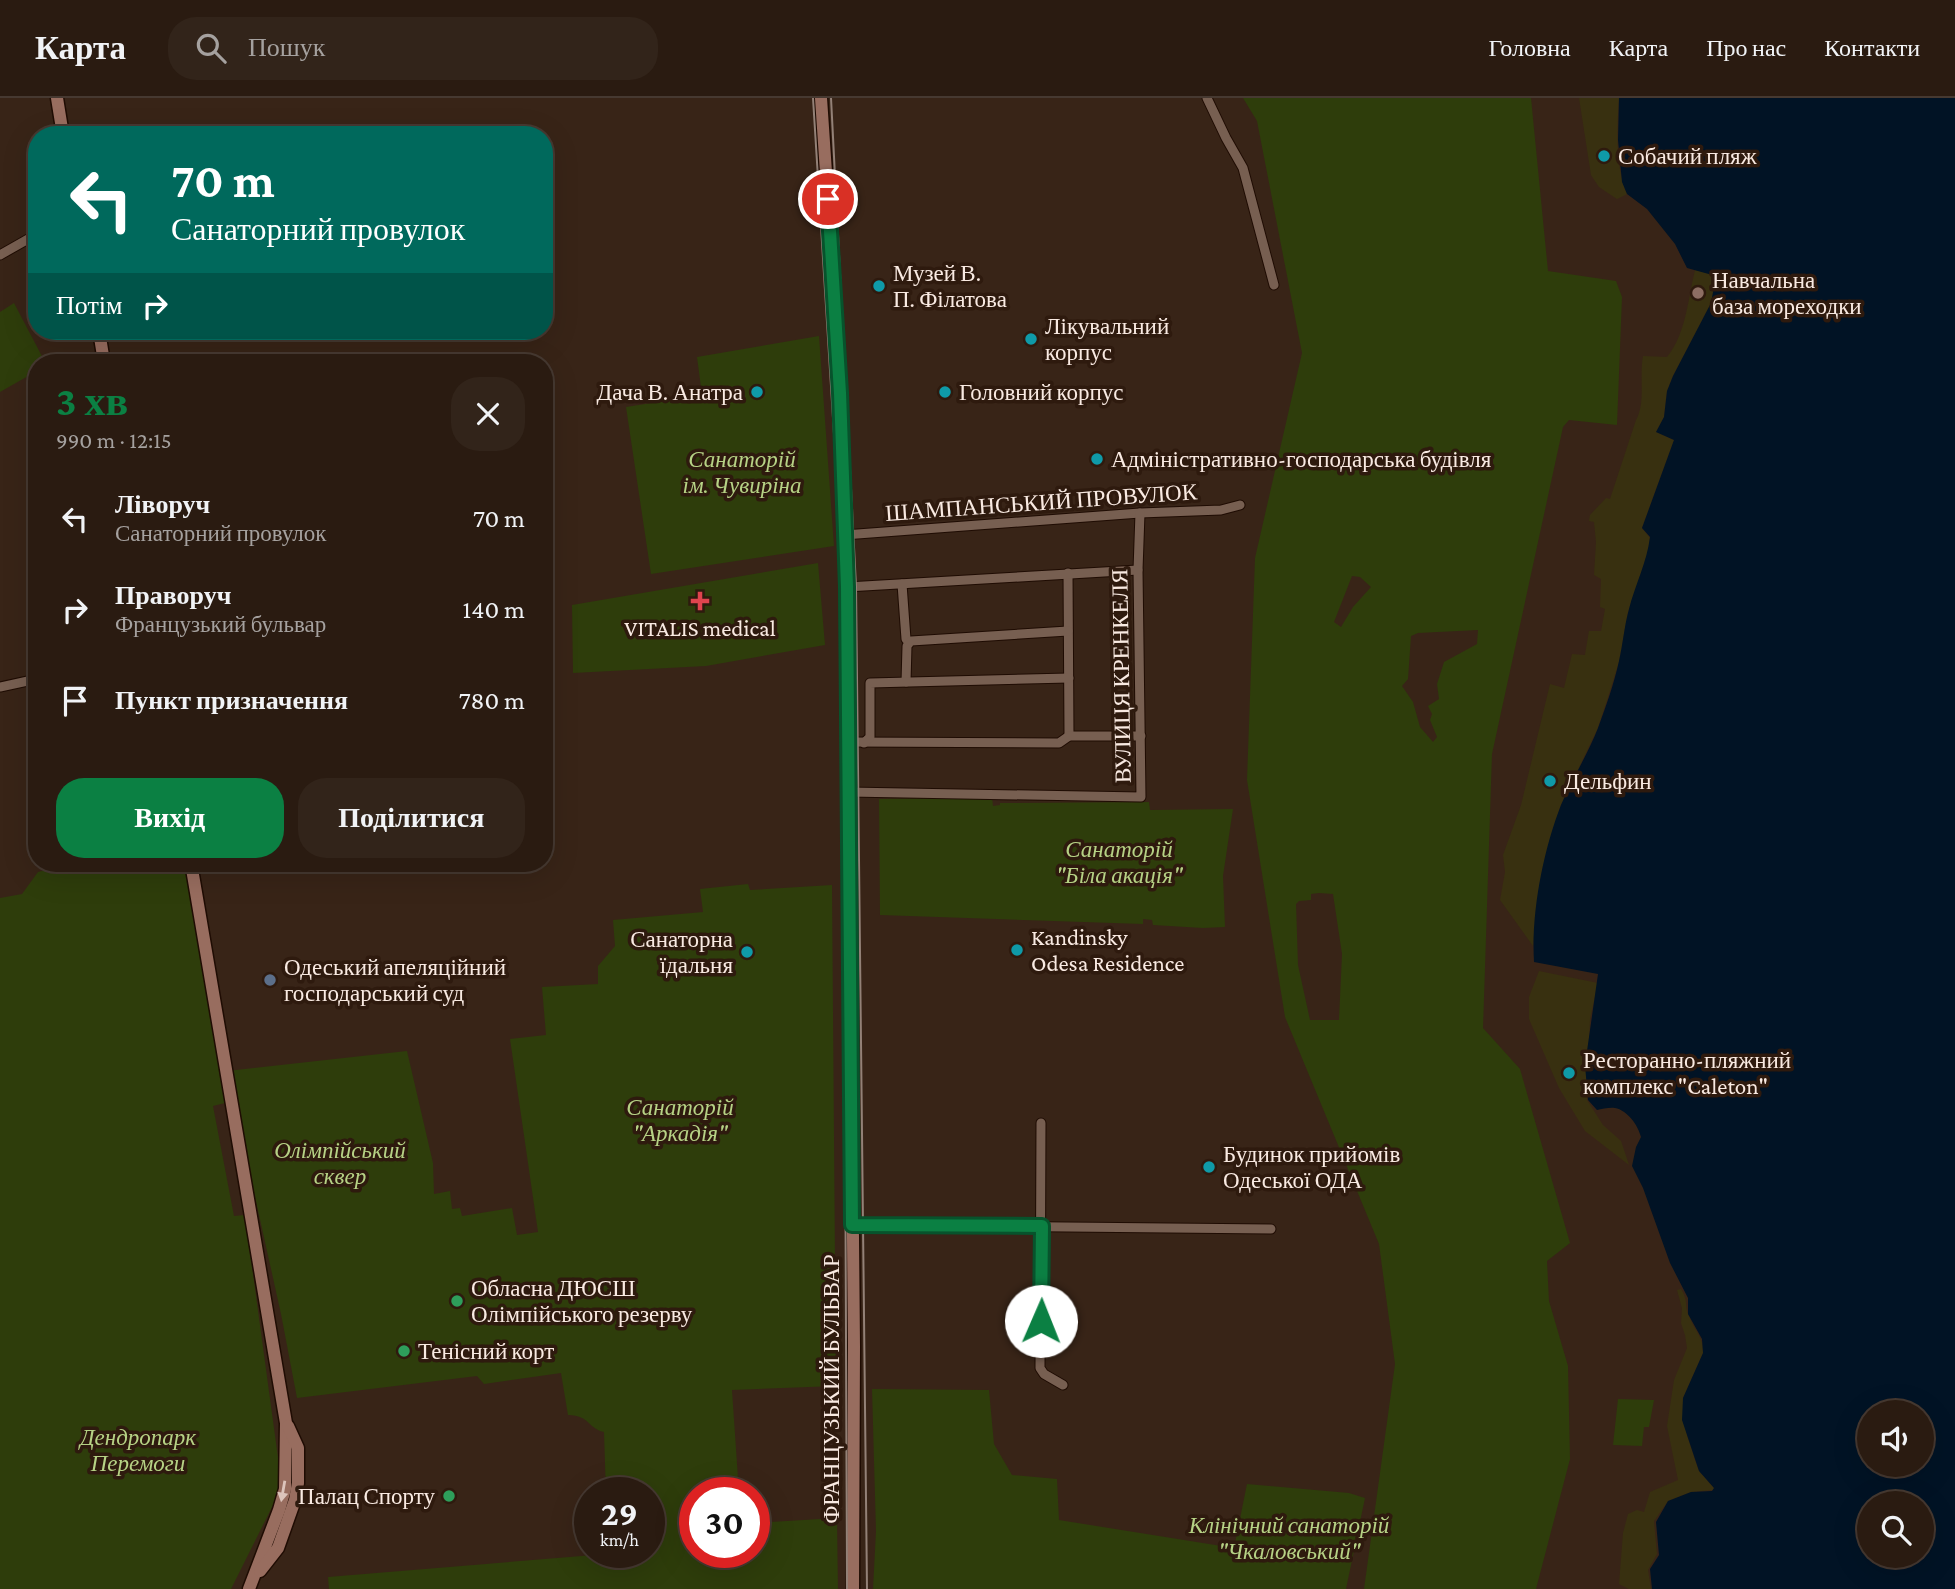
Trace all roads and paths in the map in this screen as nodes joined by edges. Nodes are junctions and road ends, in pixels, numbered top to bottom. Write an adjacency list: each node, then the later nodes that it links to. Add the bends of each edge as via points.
1 (57, 98): 4 (street)
2 (821, 98): 10 (street, ФРАНЦУЗЬКИЙ БУЛЬВАР)
3 (1208, 98): 7 (street, via 1243,168)
4 (62, 126)
5 (28, 239): 6 (street)
6 (0, 255)
7 (1274, 285)
8 (1240, 505): 9 (street, ШАМПАНСЬКИЙ ПРОВУЛОК)
9 (1140, 513): 10 (street, ШАМПАНСЬКИЙ ПРОВУЛОК); 11 (street, ВУЛИЦЯ КРЕНКЕЛЯ)
10 (845, 534): 14 (street, ФРАНЦУЗЬКИЙ БУЛЬВАР)
11 (1138, 570): 12 (street); 22 (street, ВУЛИЦЯ КРЕНКЕЛЯ)
12 (1068, 573): 13 (street); 15 (street)
13 (902, 583): 14 (street); 16 (street)
14 (847, 587): 23 (street, ФРАНЦУЗЬКИЙ БУЛЬВАР)
15 (1068, 631): 16 (street); 17 (street)
16 (908, 642): 19 (street)
17 (1069, 678): 19 (street); 21 (street)
18 (28, 681): 20 (street)
19 (906, 682): 24 (street, via 870,683 870,737)
20 (0, 687)
21 (1069, 736): 22 (street); 24 (street, via 1059,743)
22 (1141, 736): 25 (street, ВУЛИЦЯ КРЕНКЕЛЯ, via 1142,797)
23 (849, 742): 24 (street); 25 (street, ФРАНЦУЗЬКИЙ БУЛЬВАР)
24 (864, 743)
25 (848, 792): 28 (street, ФРАНЦУЗЬКИЙ БУЛЬВАР)
26 (193, 872): 32 (street, via 286,1423 285,1489)
27 (1041, 1123): 29 (street)
28 (852, 1225): 29 (street); 33 (street, ФРАНЦУЗЬКИЙ БУЛЬВАР)
29 (1042, 1226): 30 (street); 31 (street, via 1040,1368)
30 (1271, 1229)
31 (1063, 1385)
32 (249, 1589)
33 (853, 1589)

